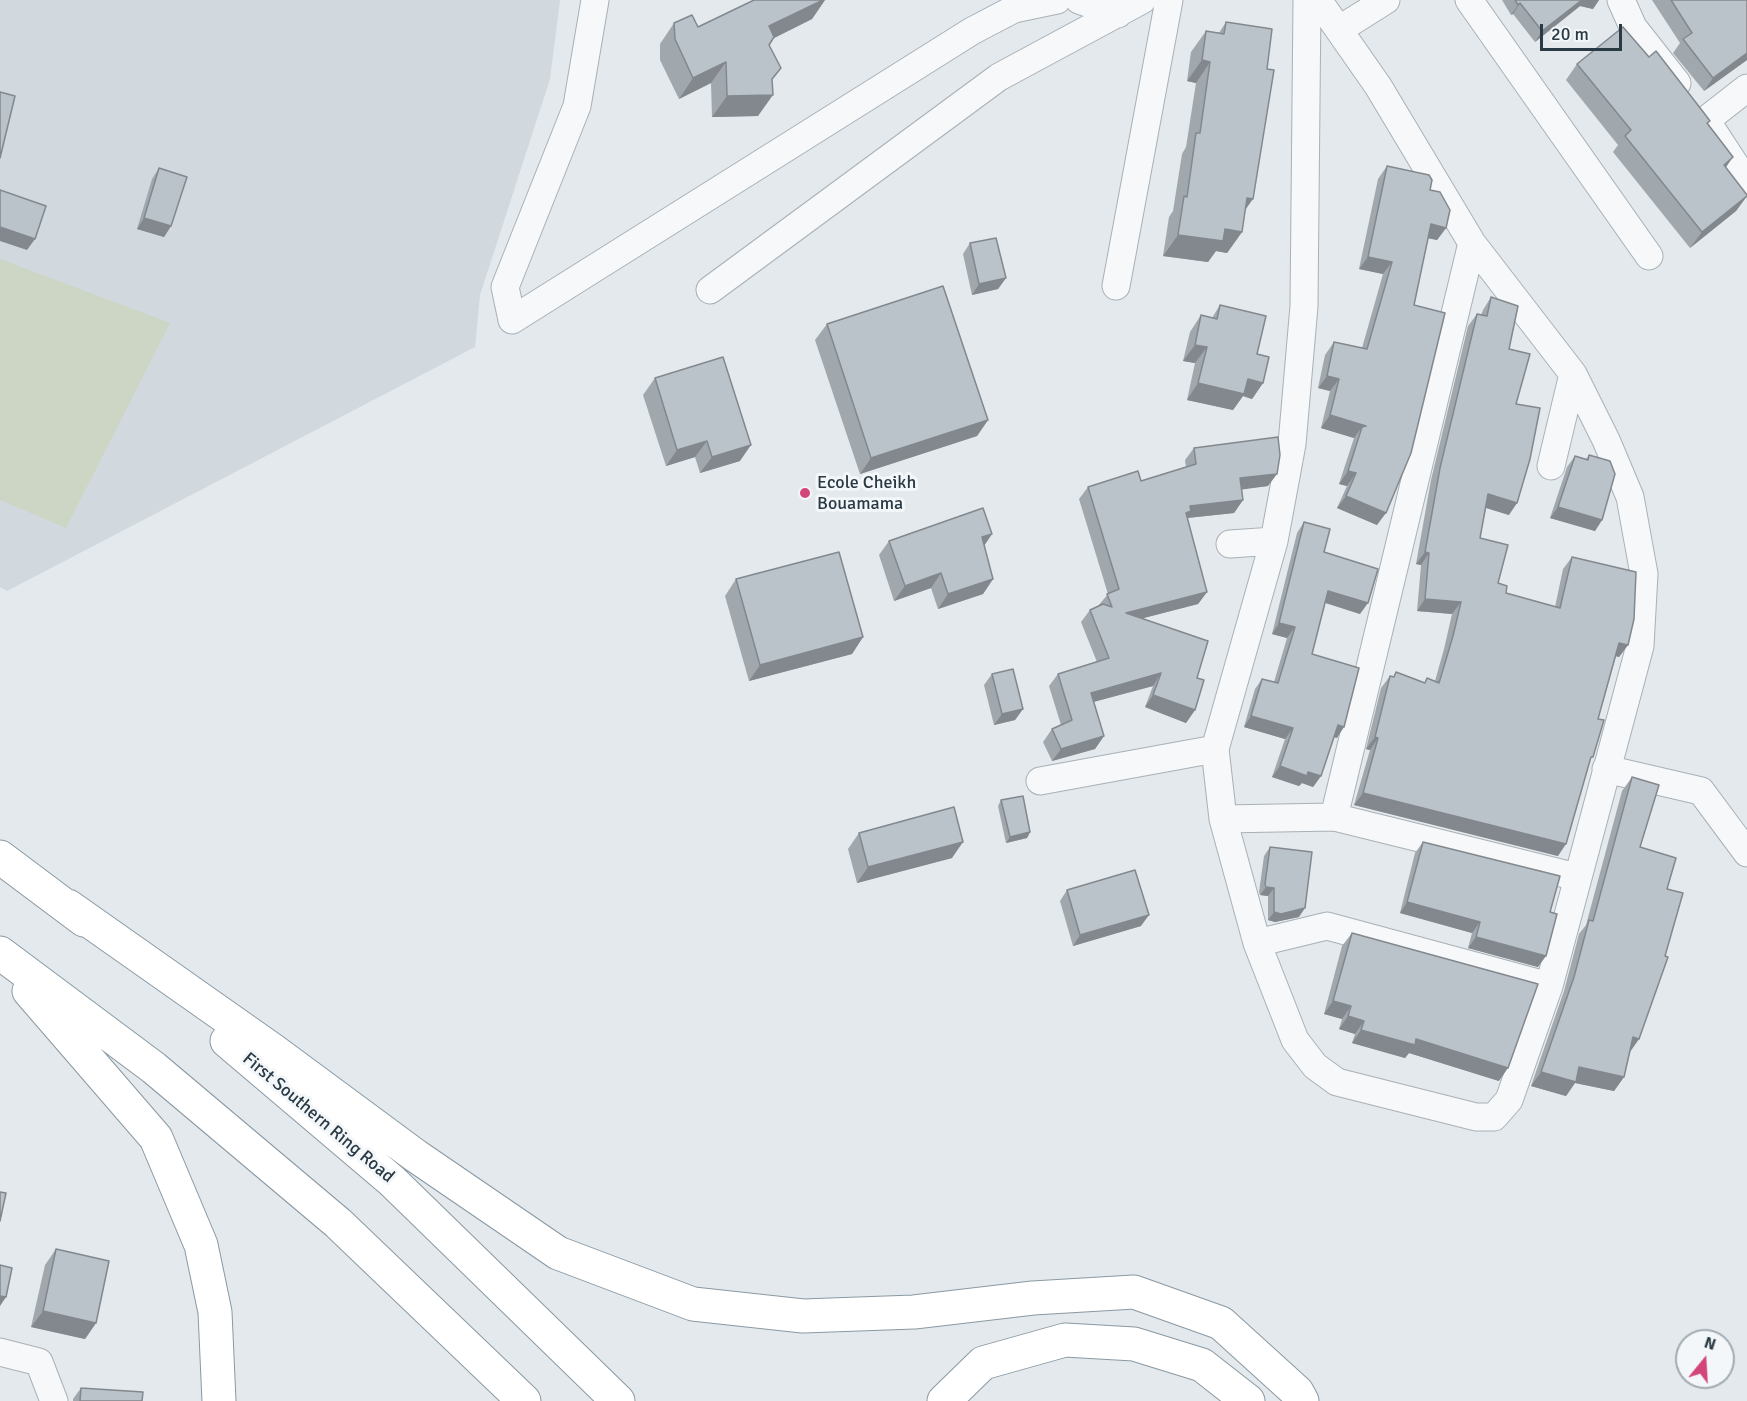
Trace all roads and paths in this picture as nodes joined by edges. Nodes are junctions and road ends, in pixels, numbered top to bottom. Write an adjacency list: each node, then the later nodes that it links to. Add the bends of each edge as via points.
1 (595, 0): 2 (street, via 577,106 505,287 512,320 972,31 1014,9)
2 (1057, 0)
3 (1079, 0): 11 (street)
4 (1142, 0): 11 (street)
5 (1169, 0): 18 (street)
6 (1307, 0): 22 (street, via 1304,306 1292,444)
7 (1318, 0): 12 (street)
8 (1386, 0): 12 (street)
9 (1469, 0): 17 (street)
10 (1621, 0): 14 (street, via 1633,27)
11 (1118, 14): 19 (street, via 999,77)
12 (1340, 29): 16 (street)
13 (1747, 88): 14 (street)
14 (1706, 120): 15 (street)
15 (1747, 183)
16 (1472, 243): 20 (street); 27 (street)
17 (1649, 256)
18 (1116, 286)
19 (710, 290)
20 (1573, 374): 21 (street); 25 (street, via 1630,497 1644,574 1640,646)
21 (1551, 466)
22 (1274, 541): 23 (street); 24 (street)
23 (1230, 544)
24 (1215, 750): 26 (street); 28 (street)
25 (1606, 769): 29 (street, via 1701,791); 31 (street)
26 (1040, 781)
27 (1334, 817): 28 (street); 31 (street)
28 (1223, 819): 33 (street)
29 (1747, 853)
30 (0, 856): 32 (highway, First Southern Ring Road)
31 (1577, 877): 36 (street)
32 (68, 906): 41 (highway, First Southern Ring Road, via 393,1181); 44 (highway, via 558,1253 693,1304 803,1316 914,1312 1033,1298 1134,1292 1221,1323 1297,1392)
33 (1257, 943): 36 (street, via 1327,926); 36 (street, via 1295,1040 1315,1066 1337,1082 1476,1117 1494,1117 1509,1100)
34 (0, 952): 40 (highway, via 154,1068 338,1223)
35 (0, 958): 39 (highway, via 156,1138 201,1245 215,1312)
36 (1549, 986)
37 (0, 1352): 38 (street, via 39,1362)
38 (54, 1401)
39 (219, 1401)
40 (524, 1401)
41 (618, 1401)
42 (944, 1401): 43 (highway, via 983,1363 1065,1340 1134,1344 1203,1365)
43 (1248, 1401)
44 (1302, 1401)

